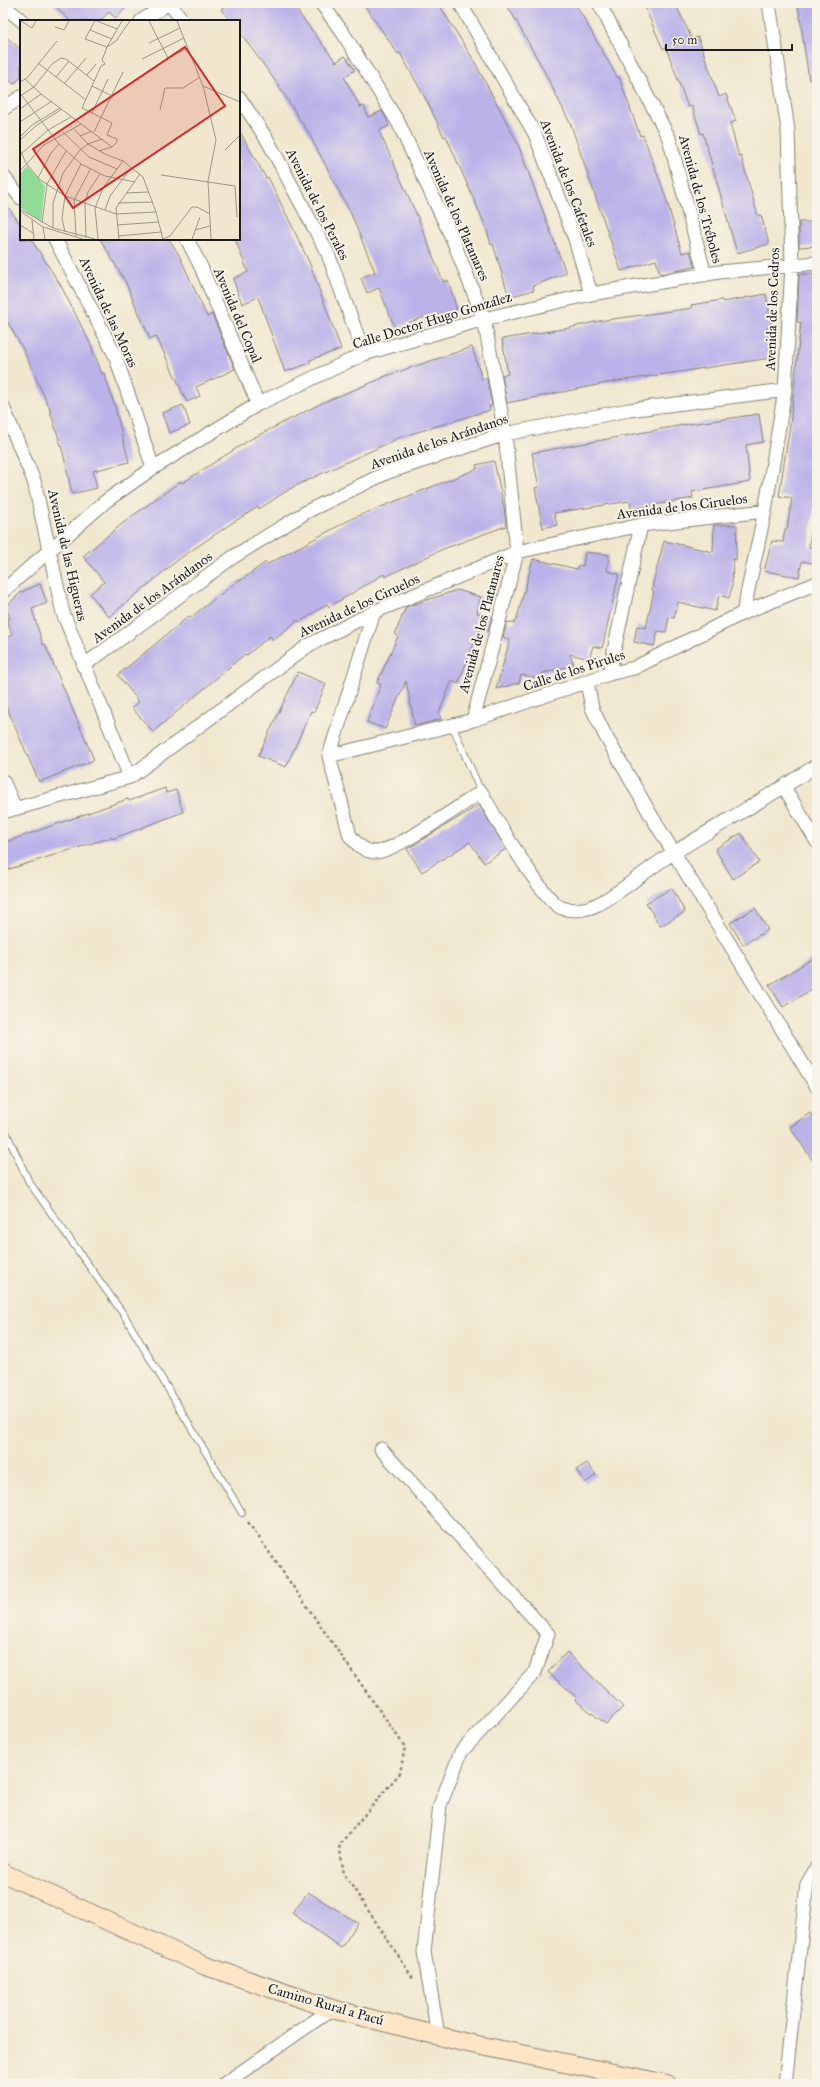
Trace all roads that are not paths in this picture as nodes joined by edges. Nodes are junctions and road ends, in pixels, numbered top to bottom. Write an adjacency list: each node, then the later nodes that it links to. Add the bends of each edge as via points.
1 (169, 3): 8 (street); 9 (street)
2 (321, 3): 21 (street, Avenida de los Platanares, via 343,33 398,122 453,240)
3 (460, 3): 20 (street, Avenida de los Cafetales, via 535,134 575,239)
4 (599, 3): 19 (street, Avenida de los Tréboles, via 669,138)
5 (769, 3): 18 (street, Avenida de los Cedros, via 788,130)
6 (3, 5): 7 (street)
7 (21, 20)
8 (143, 20)
9 (182, 20)
10 (20, 98): 12 (street)
11 (240, 99): 22 (street, Avenida de los Perales, via 268,141 328,254)
12 (3, 109)
13 (3, 176): 14 (street)
14 (20, 197)
15 (56, 240): 27 (street, Avenida de las Moras, via 115,355)
16 (188, 240): 24 (street, Avenida del Copal)
17 (817, 263): 18 (street, Calle Doctor Hugo González)
18 (792, 265): 19 (street, Calle Doctor Hugo González); 23 (street, Avenida de los Cedros)
19 (705, 275): 20 (street, Calle Doctor Hugo González)
20 (591, 294): 21 (street, Calle Doctor Hugo González)
21 (484, 319): 22 (street, Calle Doctor Hugo González); 26 (street, Avenida de los Platanares)
22 (364, 354): 24 (street, Calle Doctor Hugo González)
23 (785, 390): 26 (street, Avenida de los Arándanos, via 629,410); 28 (street, Avenida de los Cedros)
24 (258, 404): 27 (street, Calle Doctor Hugo González)
25 (3, 407): 30 (street, Avenida de las Higueras, via 34,481)
26 (505, 434): 31 (street, Avenida de los Platanares); 36 (street, Avenida de los Arándanos, via 388,472 308,511 233,557)
27 (153, 468): 30 (street, Calle Doctor Hugo González, via 106,501)
28 (765, 511): 29 (street, Avenida de los Ciruelos); 35 (street, Avenida de los Cedros)
29 (641, 525): 31 (street, Avenida de los Ciruelos); 37 (street)
30 (50, 550): 33 (street, Calle Doctor Hugo González); 36 (street, Avenida de las Higueras, via 63,613)
31 (517, 552): 34 (street, Avenida de los Ciruelos); 39 (street, Avenida de los Platanares)
32 (817, 583): 35 (street, Calle de los Pirules)
33 (3, 591)
34 (374, 612): 41 (street); 43 (street, Avenida de los Ciruelos, via 309,645)
35 (743, 613): 37 (street, Calle de los Pirules, via 634,668)
36 (83, 666): 43 (street, Avenida de las Higueras)
37 (609, 674): 38 (street, Calle de los Pirules)
38 (587, 682): 39 (street, Calle de los Pirules); 49 (street, via 592,708 605,735)
39 (473, 720): 40 (street, Calle de los Pirules)
40 (452, 725): 41 (street, Calle de los Pirules); 46 (lane)
41 (329, 756): 46 (street, via 350,836 365,850 376,852 403,842)
42 (817, 765): 45 (street)
43 (130, 777): 47 (street, Avenida de los Ciruelos)
44 (3, 781): 47 (street)
45 (784, 787): 48 (street); 49 (street)
46 (481, 792): 49 (street, via 492,814 546,896 561,908 577,910 599,904)
47 (9, 810)
48 (817, 842)
49 (673, 852): 50 (street)
50 (817, 1087)
51 (3, 1126): 53 (lane, via 29,1182 124,1315)
52 (381, 1449): 57 (street, via 548,1634 535,1672 461,1752 440,1805 424,1952)
53 (242, 1513)
54 (817, 1867): 60 (street, via 807,1884)
55 (3, 1873): 56 (street, Camino Rural a Pacú, via 202,1965)
56 (332, 2009): 57 (street, Camino Rural a Pacú); 58 (street)
57 (438, 2035): 59 (street, Camino Rural a Pacú)
58 (224, 2084)
59 (667, 2084)
60 (785, 2084)

